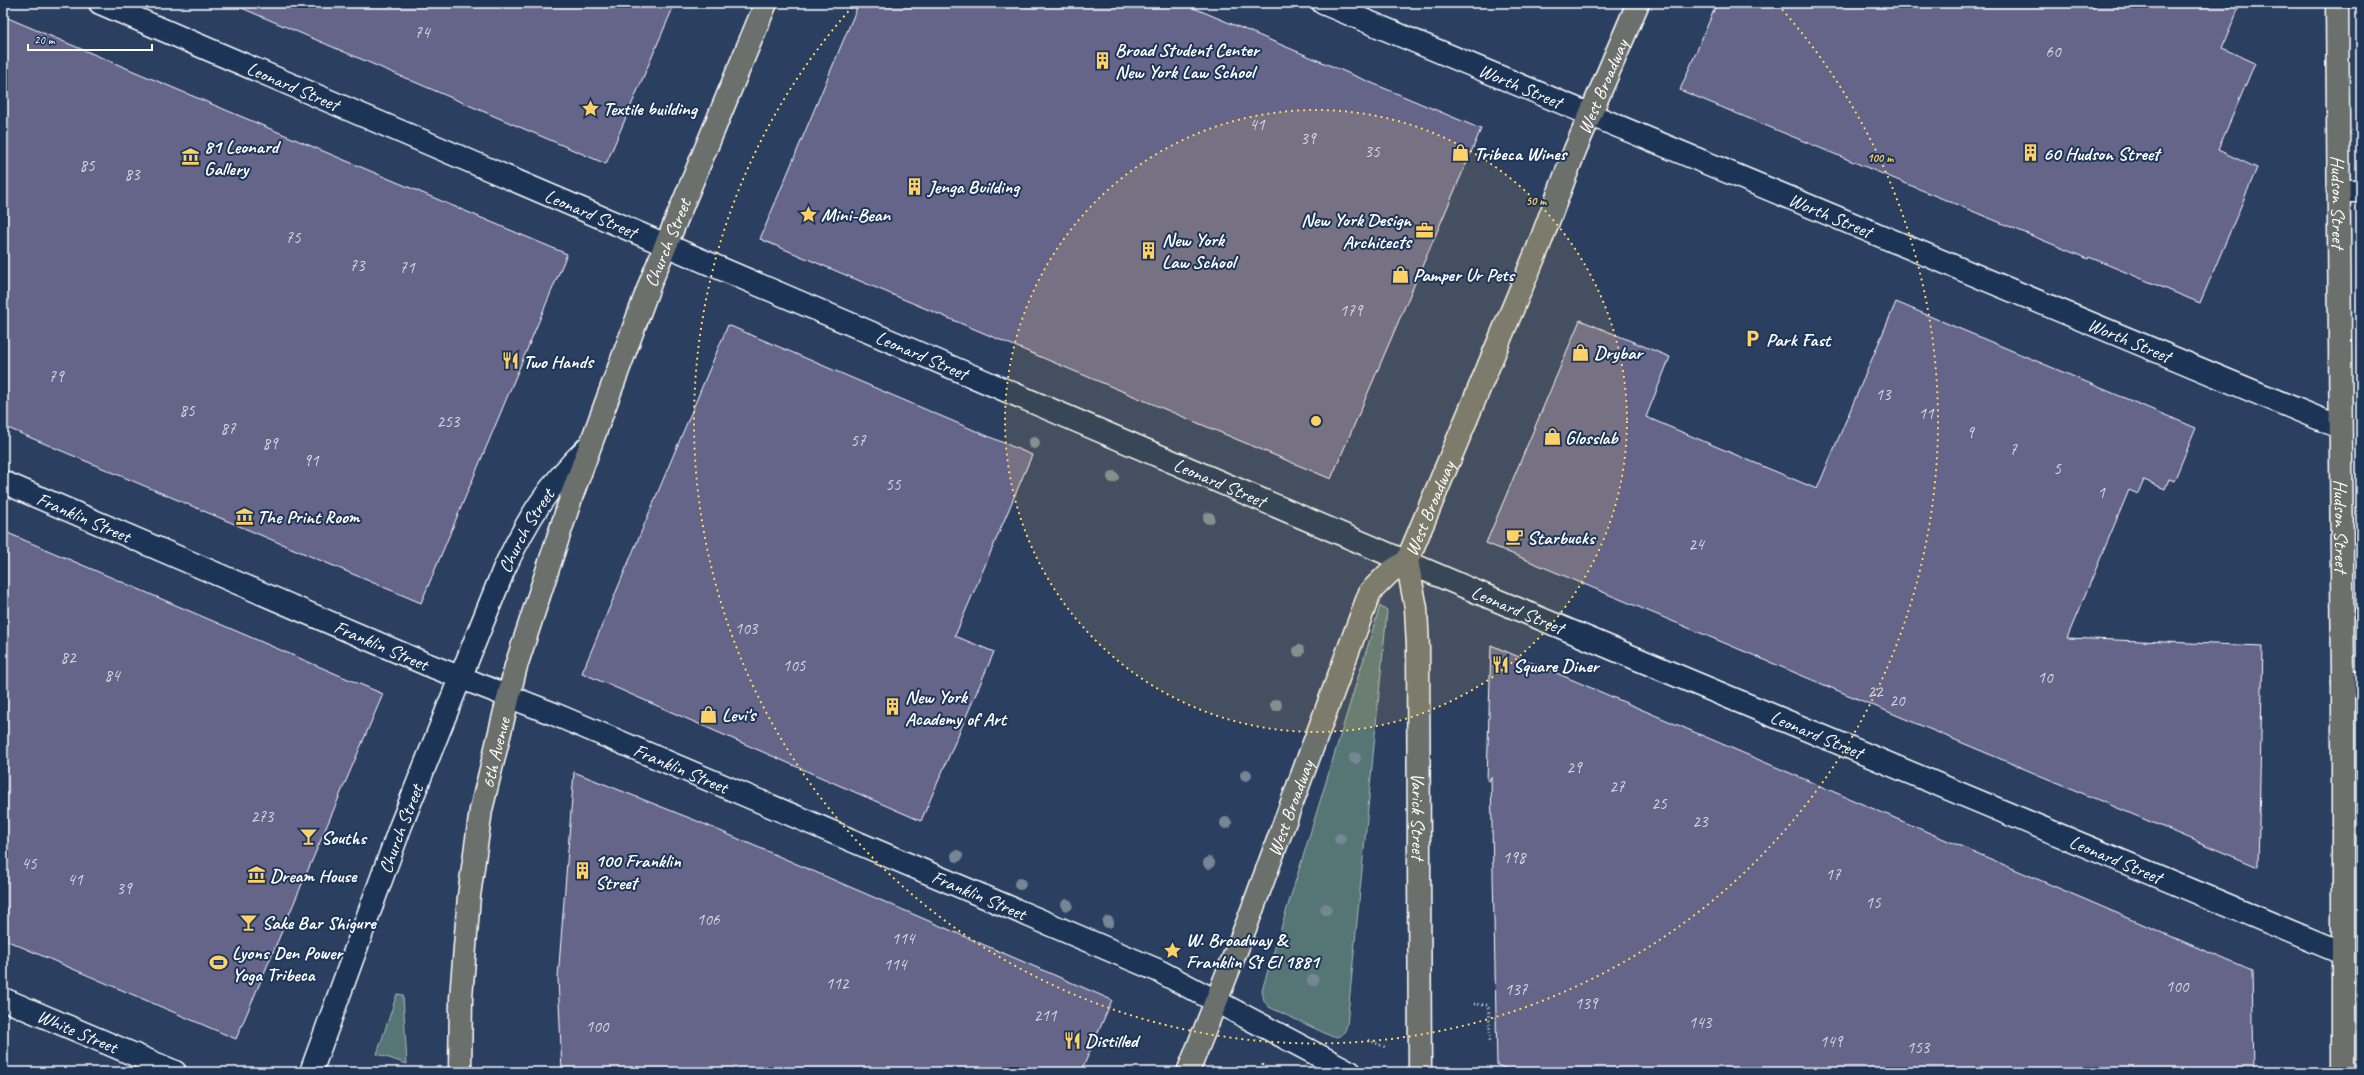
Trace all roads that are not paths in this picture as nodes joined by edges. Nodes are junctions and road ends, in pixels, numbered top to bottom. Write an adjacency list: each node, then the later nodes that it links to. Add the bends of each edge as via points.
1 (100, 3): 9 (street, Leonard Street)
2 (766, 3): 9 (main road, Church Street)
3 (1323, 3): 6 (street, Worth Street)
4 (1638, 3): 6 (main road, West Broadway)
5 (2337, 3): 7 (main road, Hudson Street)
6 (1590, 116): 10 (street, Worth Street); 13 (main road, West Broadway, via 1538,248)
7 (2338, 191): 8 (street); 10 (main road, Hudson Street)
8 (2361, 191)
9 (665, 244): 11 (main road, Church Street); 13 (street, Leonard Street)
10 (2339, 427): 15 (main road, Hudson Street)
11 (589, 446): 14 (street, Church Street, via 550,487 518,539); 16 (main road, 6th Avenue, via 552,551)
12 (3, 482): 14 (street, Franklin Street)
13 (1407, 561): 17 (street, Leonard Street); 19 (main road, West Broadway, via 1390,572 1370,592); 25 (main road, Varick Street, via 1416,608 1418,647)
14 (459, 678): 16 (street, Franklin Street); 21 (street, Church Street, via 400,825)
15 (2352, 683): 17 (main road, Hudson Street)
16 (508, 697): 19 (street, Franklin Street, via 554,714 1130,958); 22 (main road, 6th Avenue, via 481,810 469,896)
17 (2342, 953): 26 (main road, Hudson Street)
18 (3, 998): 20 (street, White Street)
19 (1218, 1000): 23 (main road, West Broadway); 24 (street, Franklin Street)
20 (175, 1072)
21 (311, 1072)
22 (460, 1072)
23 (1188, 1072)
24 (1350, 1072)
25 (1420, 1072)
26 (2343, 1072)

